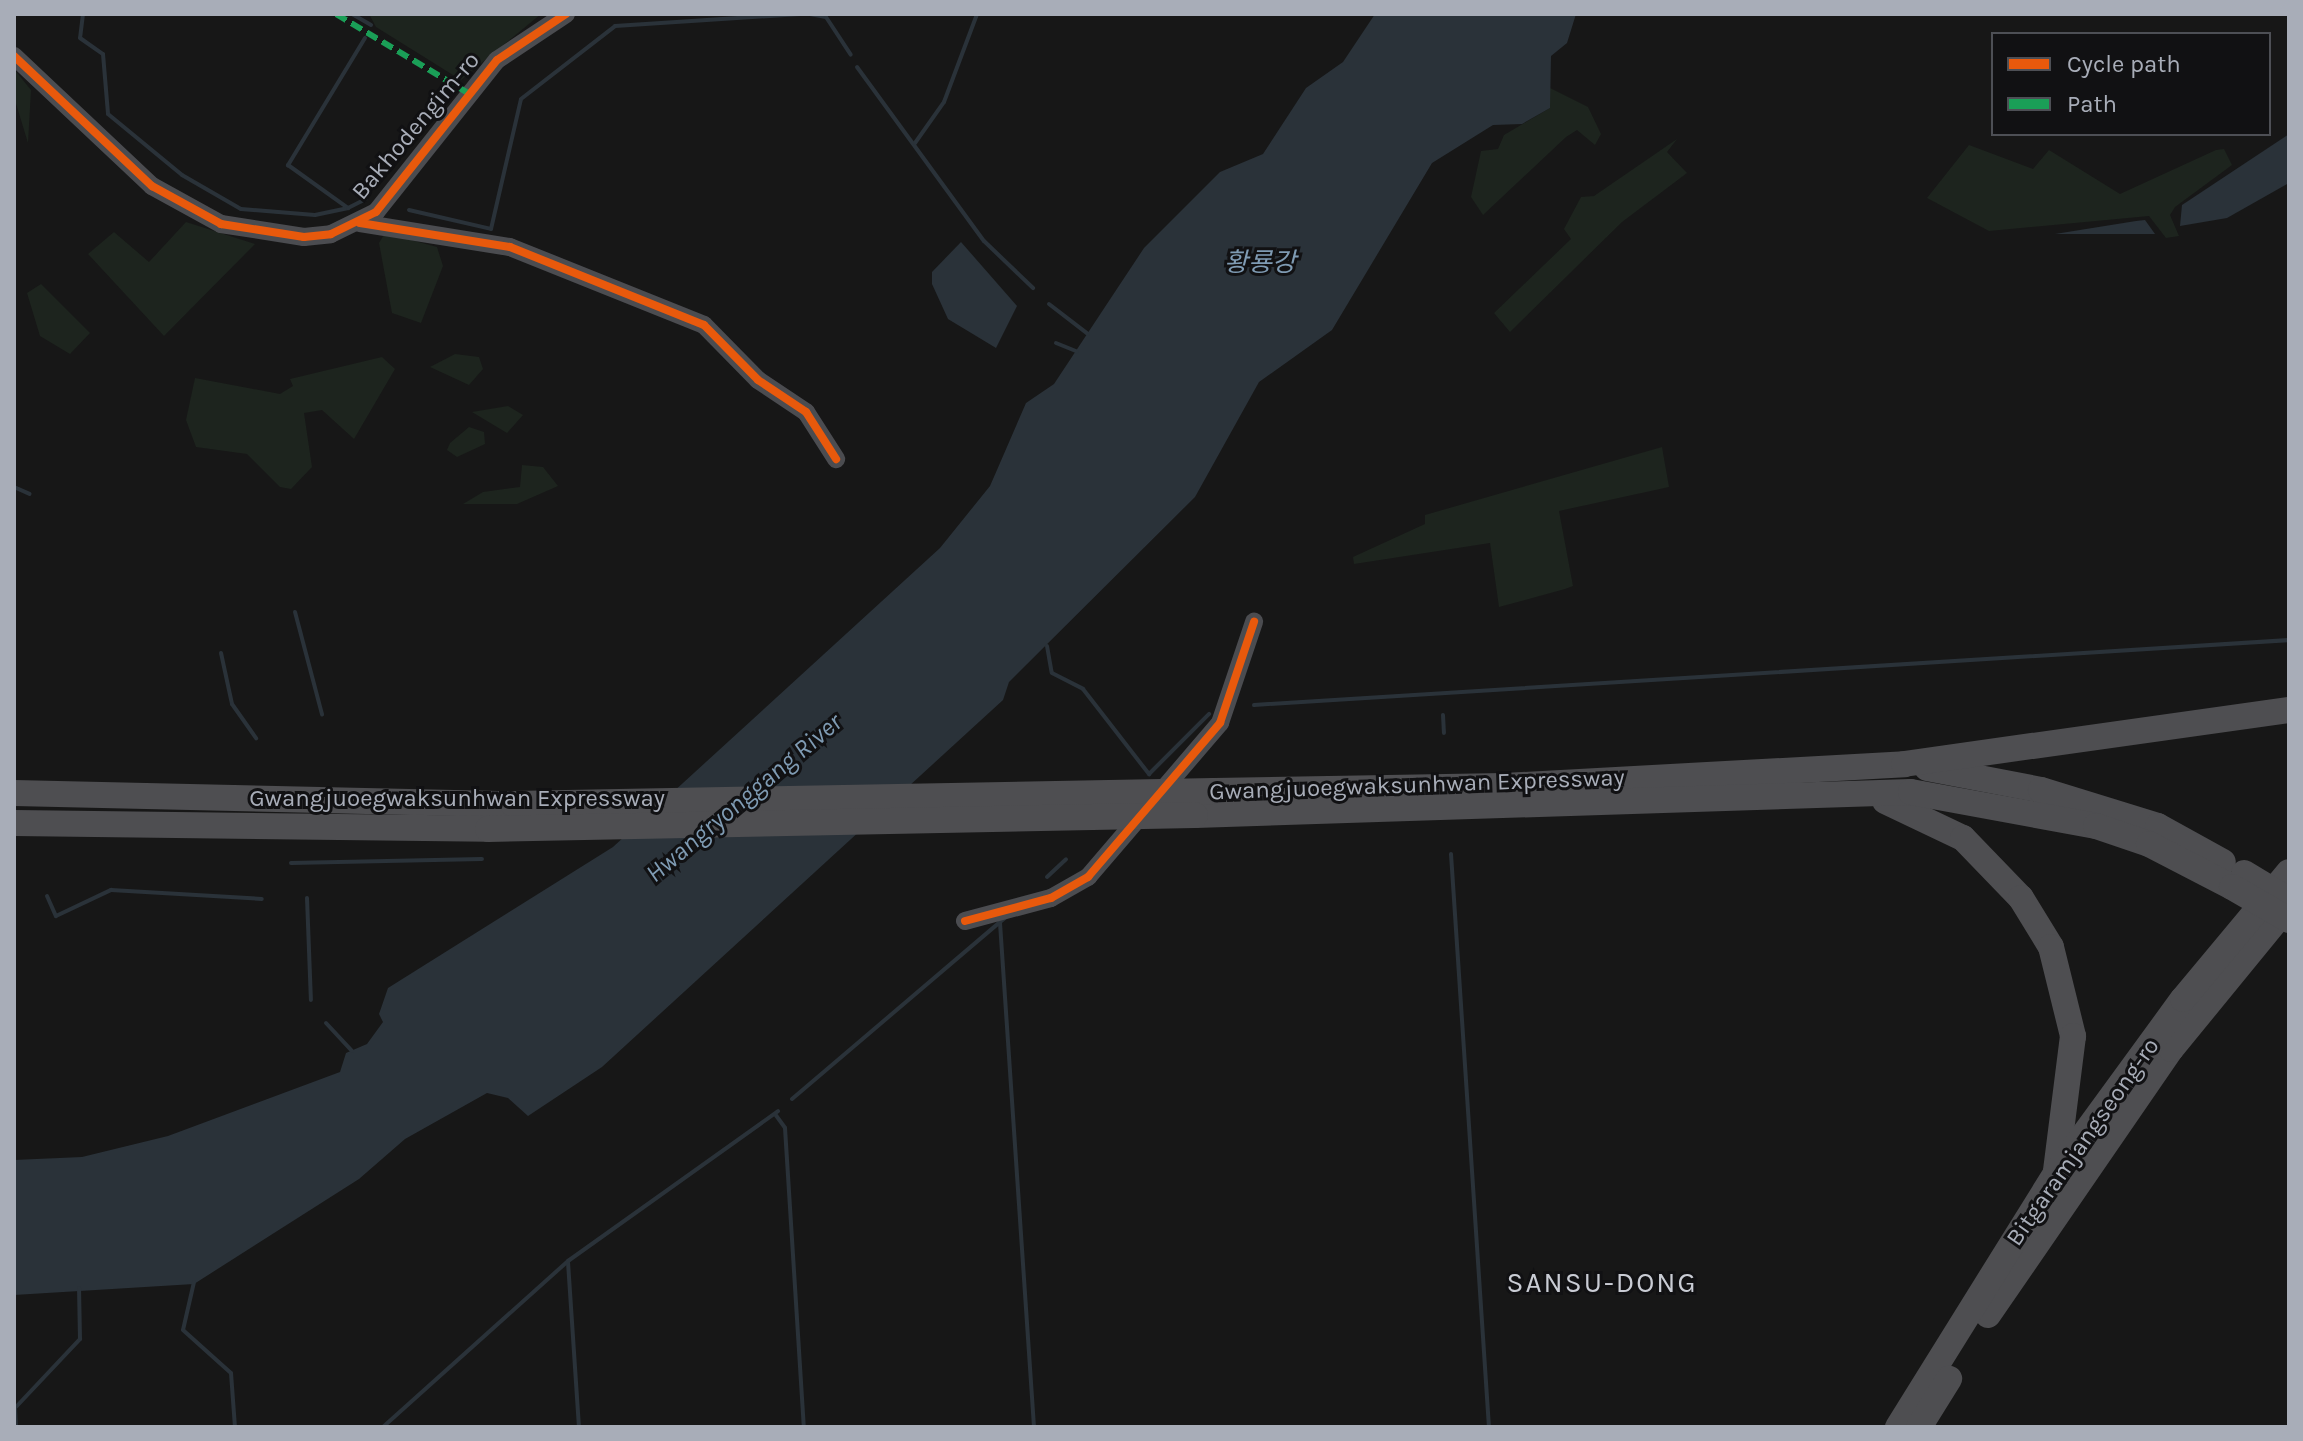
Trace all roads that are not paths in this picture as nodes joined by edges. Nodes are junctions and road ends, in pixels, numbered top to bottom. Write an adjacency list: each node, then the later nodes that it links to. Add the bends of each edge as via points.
1 (566, 14): 3 (street, Bakhodengim-ro, via 497,60)
2 (14, 56): 3 (street, Bakhodengim-ro, via 120,160 221,224 304,237)
3 (360, 223): 4 (street, via 510,247 704,325 758,380 806,412)
4 (836, 459)
5 (1254, 622): 17 (street, via 1220,723 1088,877 1051,898)
6 (2289, 710): 7 (highway)
7 (1904, 764): 8 (highway); 14 (highway, via 2041,790 2158,826)
8 (1715, 784): 10 (highway); 11 (highway, Gwangjuoegwaksunhwan Expressway); 11 (highway, Gwangjuoegwaksunhwan Expressway, via 1646,796)
9 (23, 792): 11 (highway, Gwangjuoegwaksunhwan Expressway, bridge, via 513,804 1214,791)
10 (1834, 792): 14 (highway, via 1988,801 2096,826); 18 (highway, via 1906,805 1963,838 2021,898 2051,947 2073,1036)
11 (1503, 795): 12 (highway, Gwangjuoegwaksunhwan Expressway, bridge, via 1195,815 488,829)
12 (14, 823)
13 (2289, 872): 18 (highway, Bitgaramjangseong-ro, via 2183,999)
14 (2238, 880): 15 (highway, bridge); 16 (highway, bridge)
15 (2289, 903): 20 (highway, Bitgaramjangseong-ro, via 2171,1049 1992,1308)
16 (2289, 920)
17 (965, 921)
18 (2056, 1173): 19 (highway, Bitgaramjangseong-ro)
19 (1898, 1427)
20 (1919, 1427)

